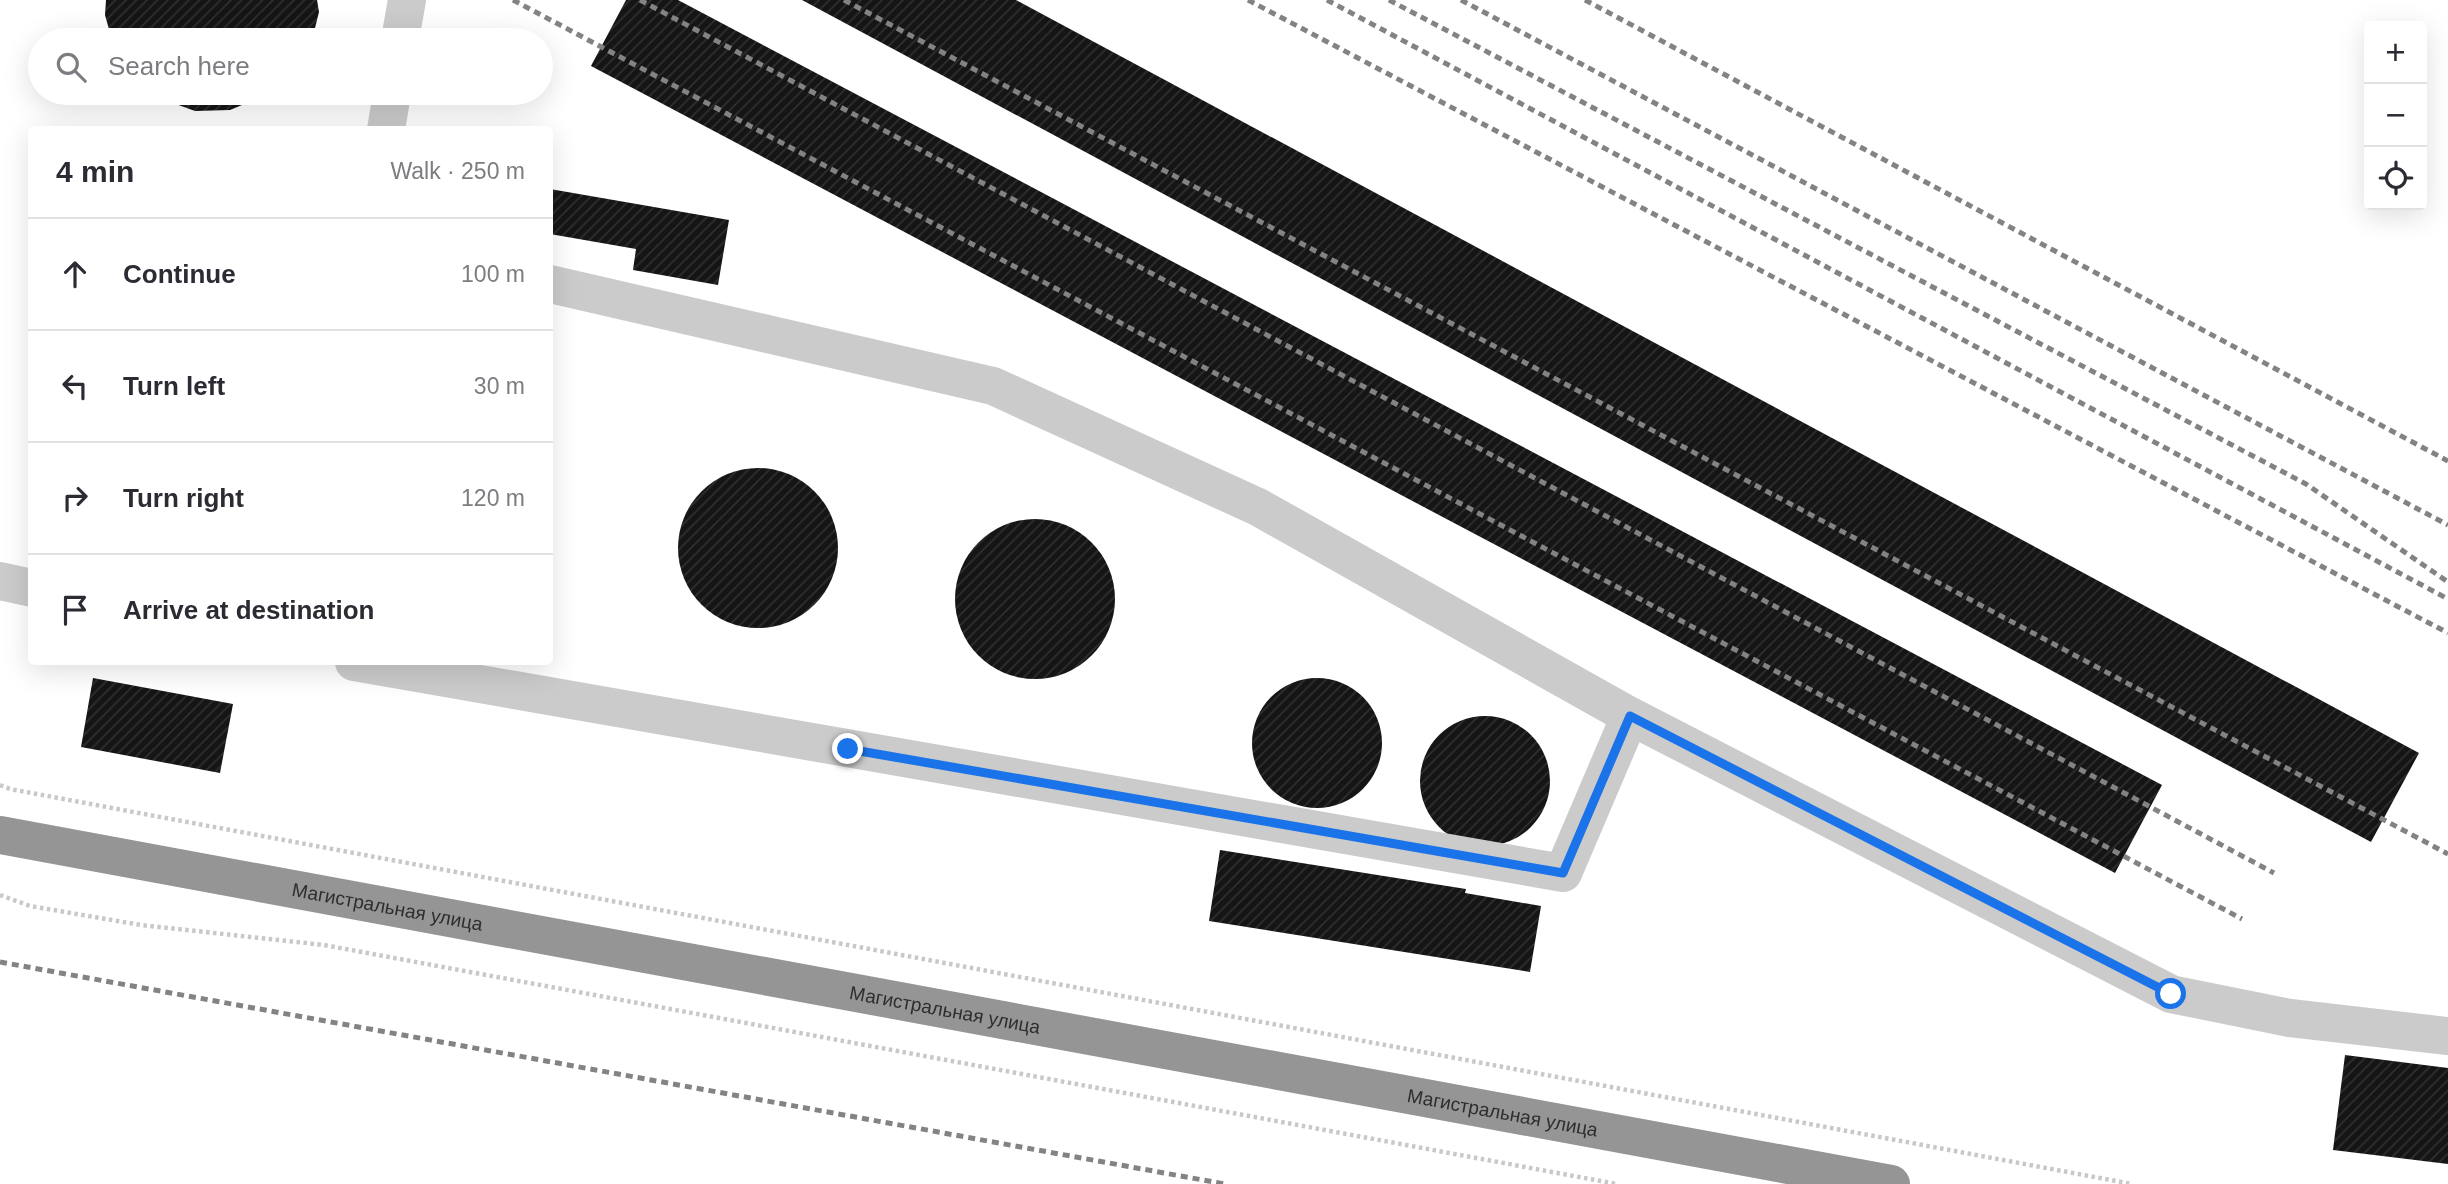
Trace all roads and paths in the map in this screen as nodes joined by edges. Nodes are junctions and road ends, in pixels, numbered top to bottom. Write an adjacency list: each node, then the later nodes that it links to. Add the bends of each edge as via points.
1 (407, 0): 2 (lane)
2 (402, 28)
3 (390, 105): 4 (lane)
4 (387, 126)
5 (553, 285): 9 (lane, via 993,386 1258,507)
6 (0, 580): 7 (lane)
7 (28, 587)
8 (371, 665): 9 (lane, via 1563,873)
9 (1630, 716): 13 (lane, via 2171,994 2290,1018)
10 (0, 785): 16 (path)
11 (0, 835): 15 (highway, Магистральная улица)
12 (0, 895): 14 (path, via 30,906 141,925 324,945)
13 (2448, 1036)
14 (1618, 1184)
15 (1891, 1184)
16 (2132, 1184)

